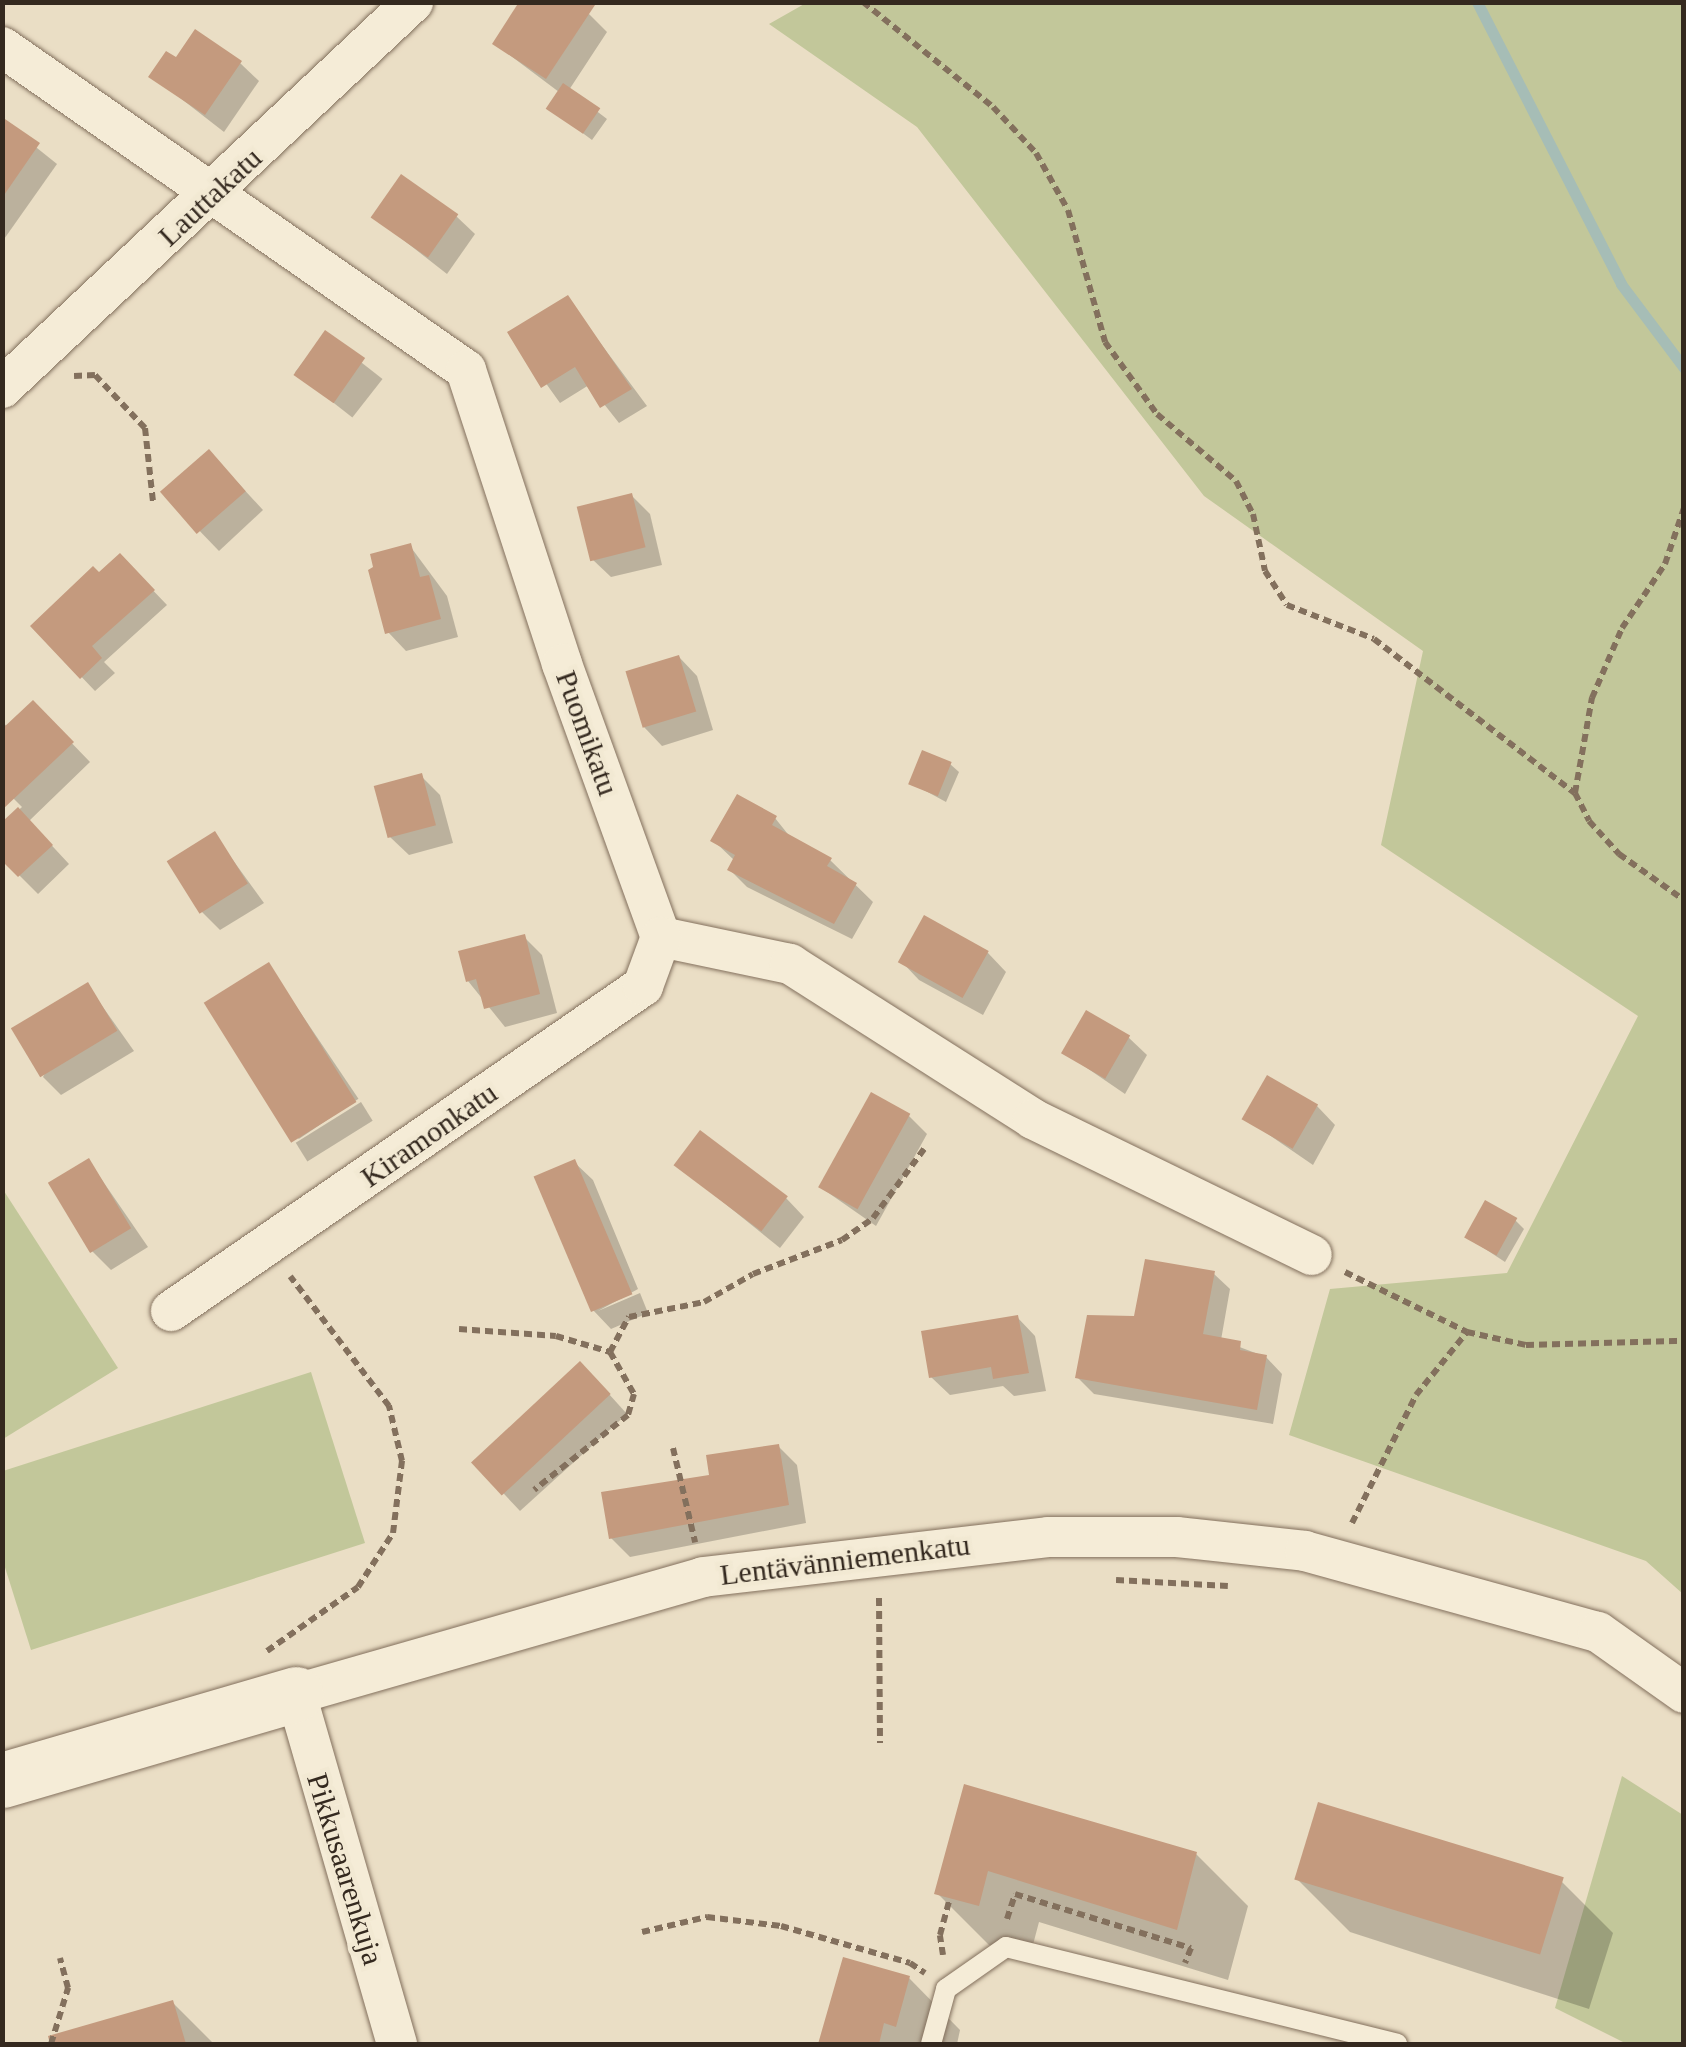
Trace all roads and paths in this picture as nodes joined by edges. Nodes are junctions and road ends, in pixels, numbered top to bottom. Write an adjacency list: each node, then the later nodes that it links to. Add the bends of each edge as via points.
1 (413, 2): 4 (street, Lauttakatu)
2 (863, 2): 9 (path, via 993,107 1036,153 1068,210 1104,342 1157,414 1236,480 1253,514 1265,571 1286,605 1374,638)
3 (2, 47): 4 (street, Puomikatu)
4 (214, 194): 6 (street, Lauttakatu); 11 (street, Puomikatu, via 466,370)
5 (67, 376): 7 (path, via 95,374 145,428)
6 (2, 388)
7 (153, 502)
8 (1684, 508): 9 (path, via 1665,564 1622,628 1592,698)
9 (1575, 793): 10 (path, via 1589,821 1619,854)
10 (1684, 900)
11 (661, 937): 13 (street, Kiramonkatu, via 643,986); 14 (street, via 790,964 1033,1119)
12 (924, 1149): 19 (path, via 873,1218 842,1240 753,1274 704,1302 629,1317)
13 (268, 1248): 15 (street, Kiramonkatu); 30 (path, via 389,1406 402,1461 393,1533 358,1587 248,1664)
14 (1312, 1255): 17 (path)
15 (171, 1311)
16 (458, 1329): 19 (path, via 556,1336)
17 (1466, 1332): 18 (path, via 1526,1345); 22 (path, via 1416,1395)
18 (1684, 1341)
19 (610, 1352): 21 (path, via 634,1394 628,1415)
20 (673, 1448): 23 (path)
21 (534, 1490)
22 (1340, 1556): 23 (street, Lentävänniemenkatu, via 1177,1537 1048,1537); 29 (street, Lentävänniemenkatu, via 1598,1632)
23 (703, 1577): 30 (street, Lentävänniemenkatu)
24 (1111, 1580): 25 (path)
25 (1247, 1587)
26 (898, 1596): 27 (path)
27 (879, 1598): 28 (path); 31 (path)
28 (860, 1600)
29 (1684, 1693)
30 (277, 1699): 32 (street, Lentävänniemenkatu); 40 (street, Pikkusaarenkuja)
31 (880, 1743)
32 (2, 1780)
33 (950, 1898): 37 (path, via 940,1935)
34 (642, 1932): 37 (path, via 707,1917 781,1926 910,1963)
35 (1006, 1947): 37 (lane); 38 (lane); 38 (path, via 1015,1894 1191,1948)
36 (60, 1958): 39 (path, via 68,1988)
37 (946, 1988): 41 (lane)
38 (1174, 1992): 42 (lane)
39 (50, 2044)
40 (397, 2044)
41 (930, 2044)
42 (1396, 2044)

